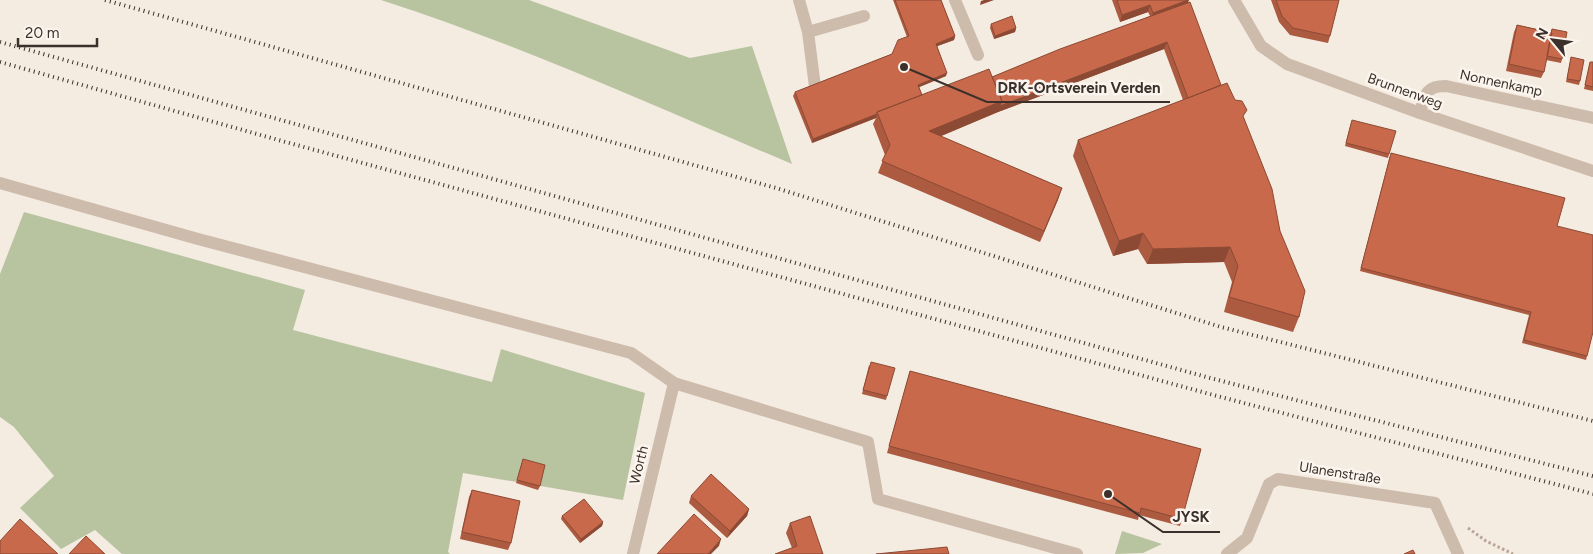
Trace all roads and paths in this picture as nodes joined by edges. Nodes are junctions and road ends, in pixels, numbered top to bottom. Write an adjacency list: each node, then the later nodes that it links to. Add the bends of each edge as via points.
1 (799, 0): 5 (street)
2 (955, 0): 6 (street)
3 (1234, 0): 8 (street, Brunnenweg, via 1261,46 1287,64)
4 (864, 16): 5 (street)
5 (808, 32): 7 (street)
6 (978, 55)
7 (815, 87)
8 (1420, 113): 9 (street, Nonnenkamp, via 1426,92 1434,86 1446,86); 10 (street, Brunnenweg)
9 (1593, 118)
10 (1593, 172)
11 (0, 183): 12 (street, via 198,239 631,353)
12 (674, 383): 14 (street, Worth); 15 (street, via 868,442 878,499)
13 (1464, 525): 18 (path, via 1486,541)
14 (633, 554)
15 (1077, 554)
16 (1227, 554): 17 (street, Ulanenstraße, via 1247,538 1269,484 1278,479 1435,503)
17 (1458, 554)
18 (1513, 554)

